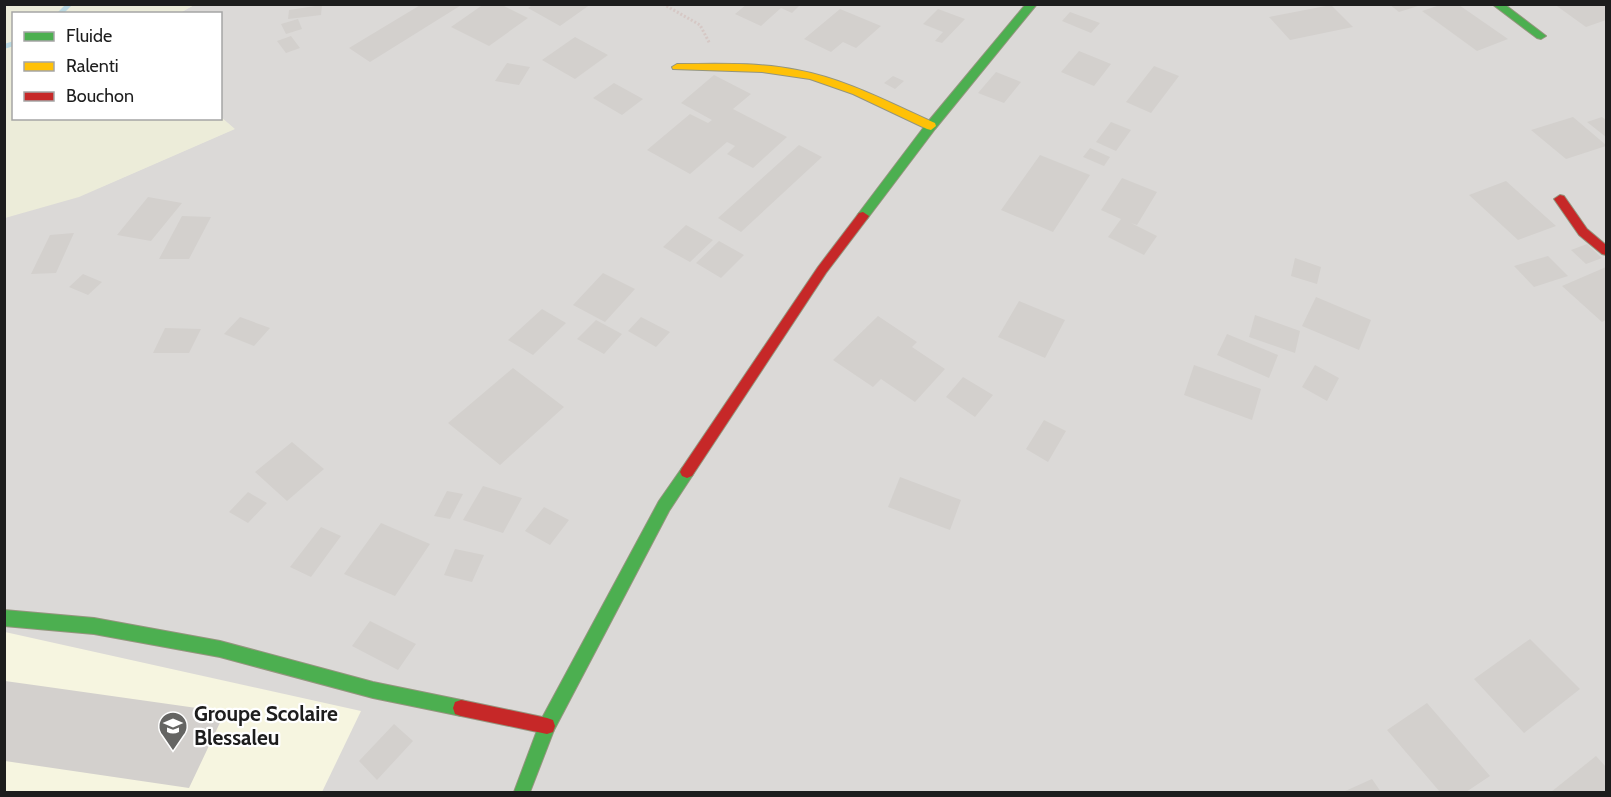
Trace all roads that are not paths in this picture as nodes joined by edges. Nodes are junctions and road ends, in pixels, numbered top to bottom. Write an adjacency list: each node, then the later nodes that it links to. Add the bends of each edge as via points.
1 (1032, 4): 5 (main road)
2 (1497, 4): 3 (main road)
3 (1541, 36)
4 (677, 67): 5 (main road, via 809,76)
5 (931, 126): 9 (main road, via 822,270 664,506)
6 (1560, 199): 7 (main road, via 1583,232)
7 (1606, 251)
8 (4, 618): 9 (main road, via 94,626 220,649 373,690)
9 (547, 726): 10 (main road)
10 (522, 792)

